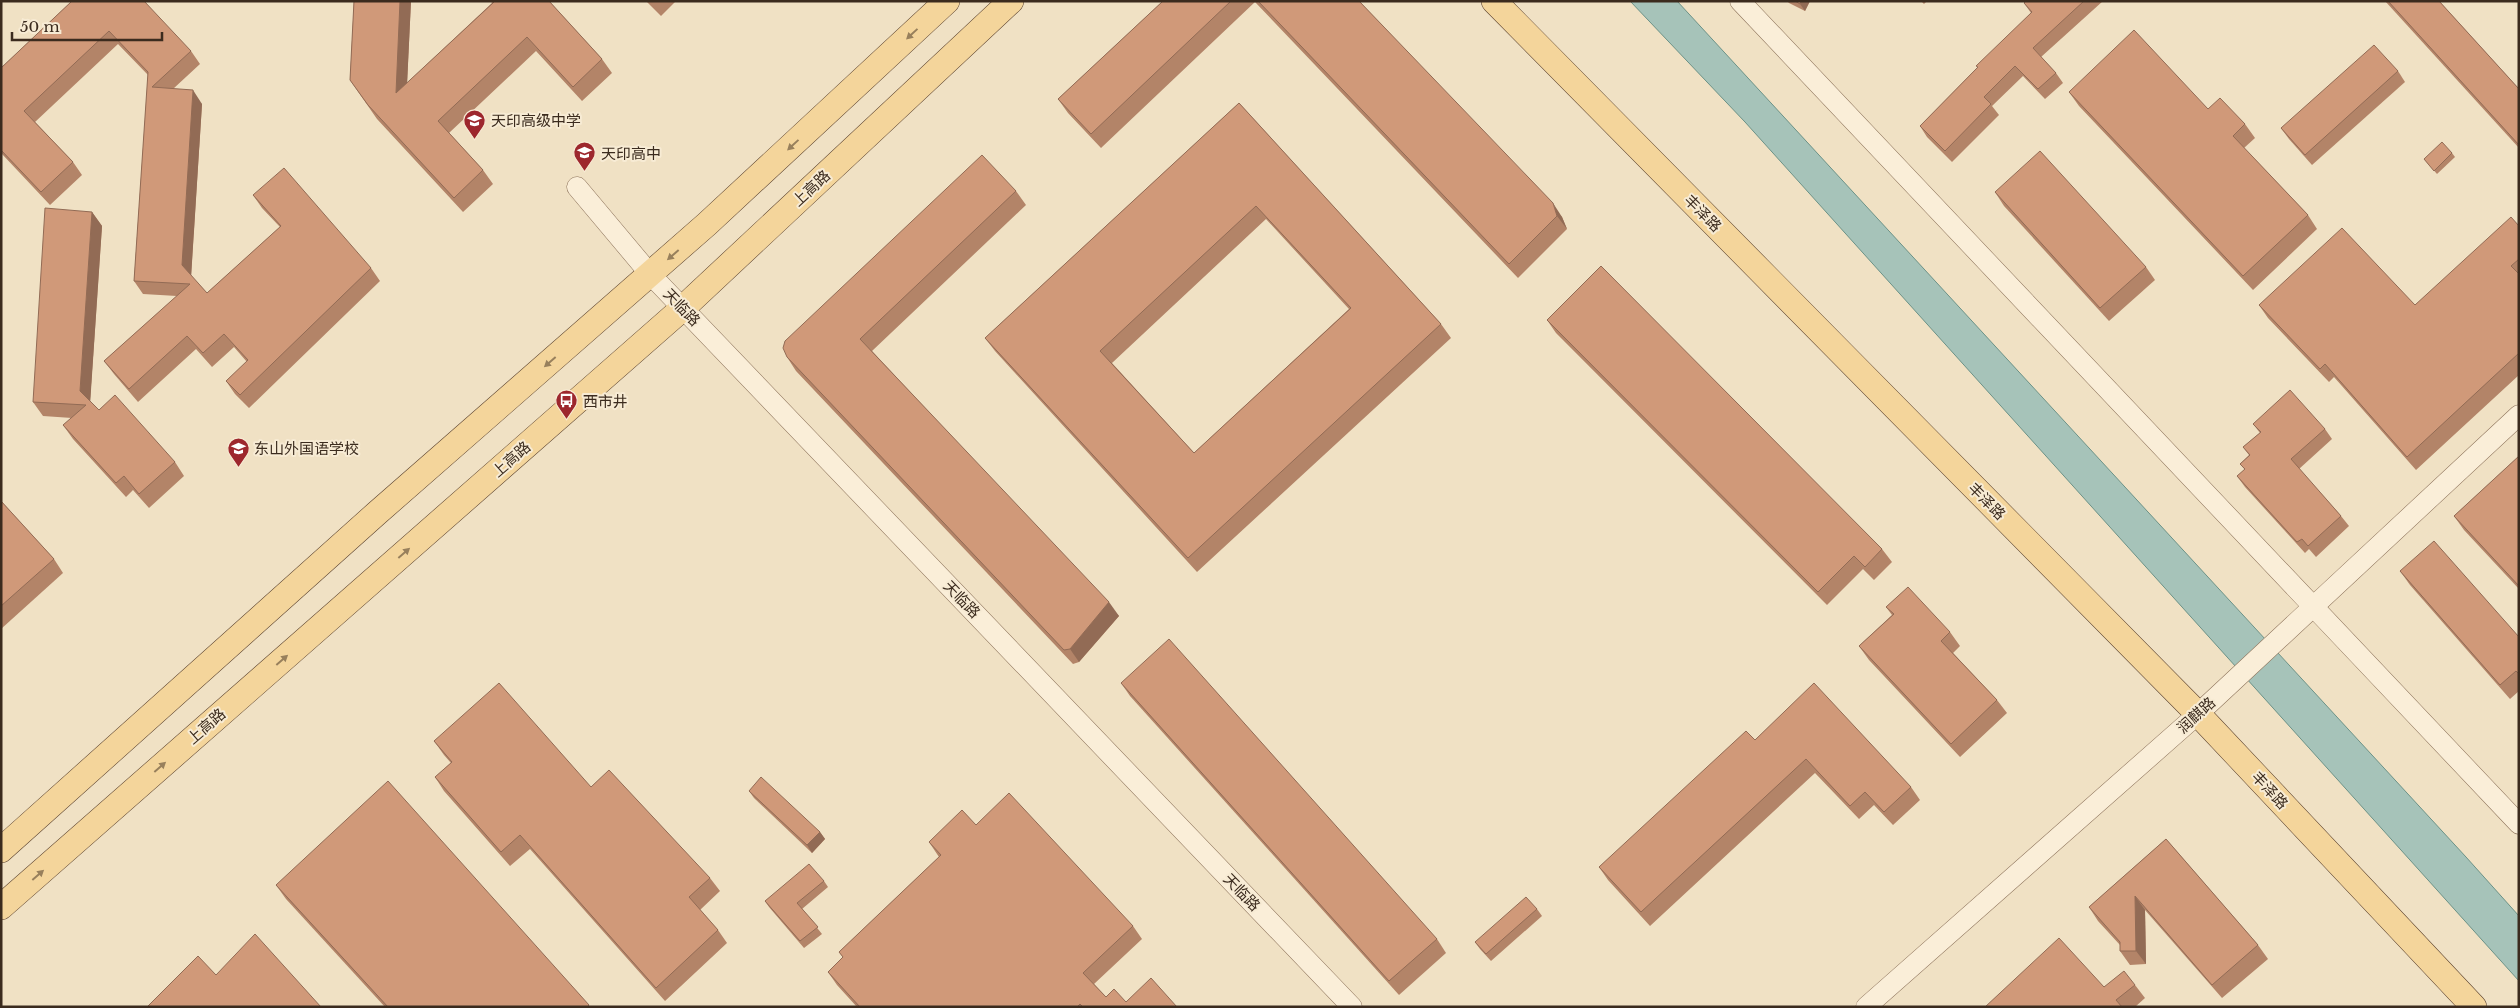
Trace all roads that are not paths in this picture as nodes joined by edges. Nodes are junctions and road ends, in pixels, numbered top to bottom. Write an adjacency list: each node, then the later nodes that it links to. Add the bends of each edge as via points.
1 (948, 1): 6 (main road, one-way to 6)
2 (1011, 1): 7 (main road, 上高路)
3 (1494, 1): 10 (main road, 丰泽路)
4 (1740, 1): 9 (street)
5 (577, 187): 6 (street, 天临路)
6 (650, 274): 7 (street, 天临路); 12 (main road, one-way to 12)
7 (683, 308): 13 (main road, 上高路, one-way to 7); 14 (street, 天临路)
8 (2519, 414): 9 (street, 润麒路)
9 (2313, 607): 10 (street, 润麒路); 11 (street)
10 (2198, 714): 15 (street, 润麒路); 16 (main road, 丰泽路)
11 (2519, 824)
12 (1, 850)
13 (1, 907)
14 (1352, 1007)
15 (1866, 1007)
16 (2474, 1007)

